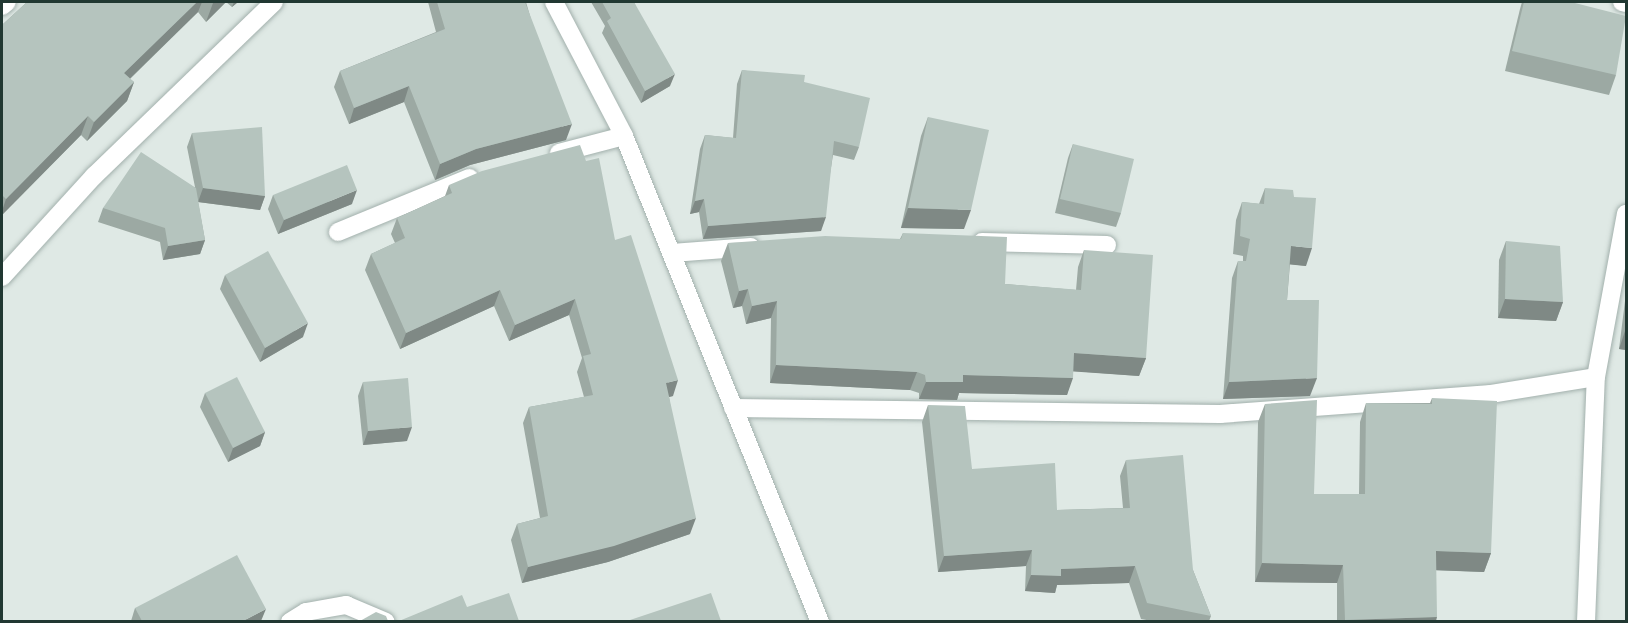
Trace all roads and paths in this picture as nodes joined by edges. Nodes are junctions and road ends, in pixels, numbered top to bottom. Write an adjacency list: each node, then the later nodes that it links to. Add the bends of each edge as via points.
1 (7, 2): 6 (street)
2 (274, 2): 16 (street, via 94,176)
3 (554, 2): 7 (street)
4 (1622, 2): 5 (street)
5 (1626, 3)
6 (2, 6)
7 (624, 136): 8 (street); 15 (street)
8 (538, 159)
9 (484, 173): 11 (street)
10 (1626, 214): 17 (street)
11 (338, 232)
12 (966, 241): 13 (street)
13 (1107, 245)
14 (766, 246): 15 (street)
15 (672, 253): 18 (street)
16 (2, 277)
17 (1596, 377): 18 (street, via 1491,394 1220,414); 22 (street)
18 (734, 408): 21 (street)
19 (290, 621): 20 (street, via 306,612 346,605)
20 (386, 621)
21 (820, 621)
22 (1586, 621)

